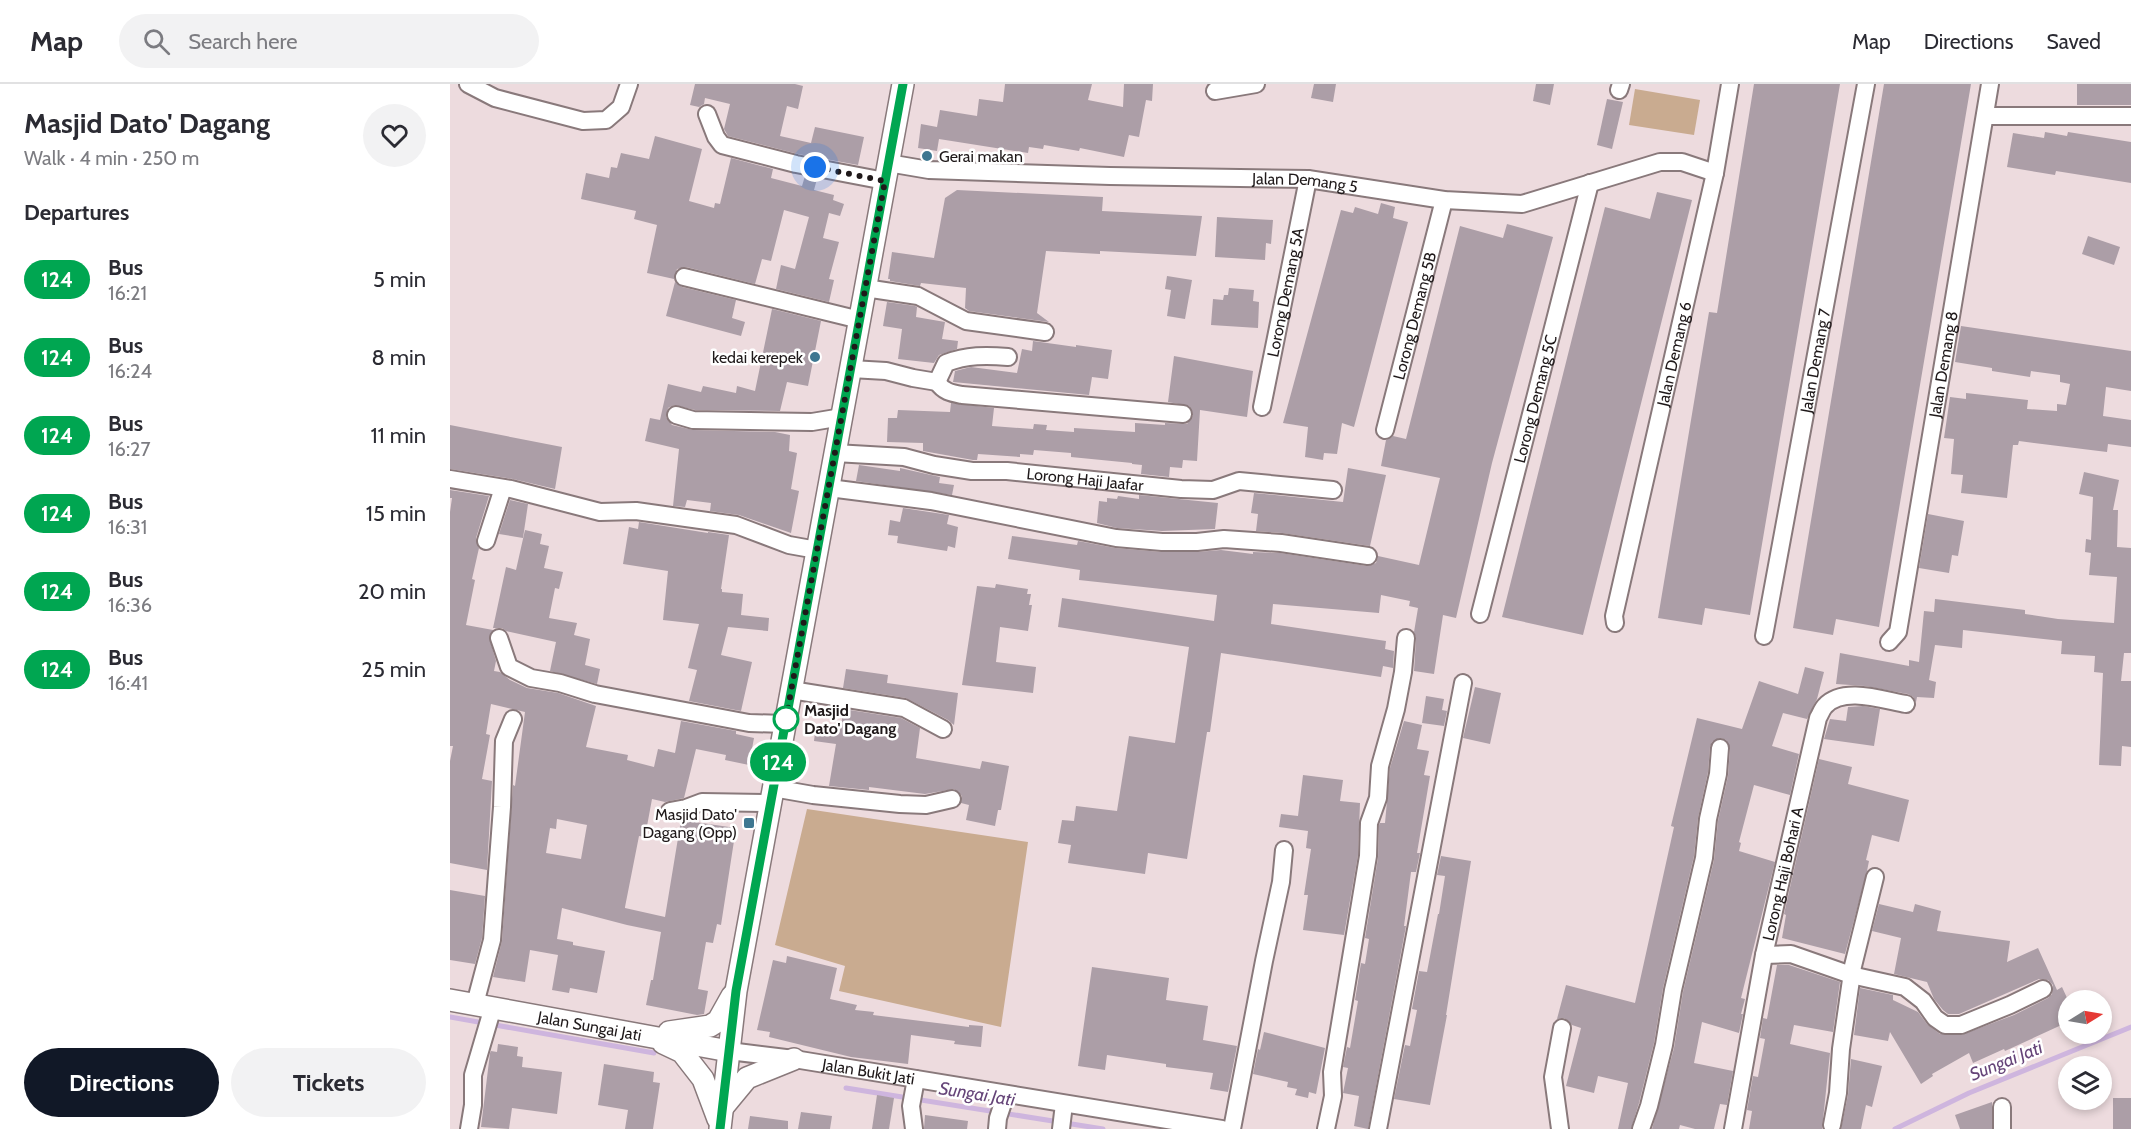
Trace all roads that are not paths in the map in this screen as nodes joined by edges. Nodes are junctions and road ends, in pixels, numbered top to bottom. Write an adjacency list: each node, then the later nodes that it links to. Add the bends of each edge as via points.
1 (468, 84): 2 (street, via 495,98 583,121 606,120 621,107)
2 (628, 84)
3 (1256, 84): 8 (street)
4 (1730, 84): 13 (street, Jalan Demang 6)
5 (1866, 84): 39 (street, Jalan Demang 7)
6 (1990, 84): 10 (street, Jalan Demang 8)
7 (900, 85): 12 (main road)
8 (1215, 91)
9 (707, 114): 12 (street, Jalan Demang 5, via 722,145 796,164)
10 (1985, 116): 11 (street); 42 (street, Jalan Demang 8, via 1898,632)
11 (2131, 116)
12 (887, 172): 14 (street, Jalan Demang 5); 18 (main road)
13 (1715, 173): 15 (street, Jalan Demang 5, via 1682,162 1660,162); 38 (street, Jalan Demang 6, via 1614,616)
14 (1308, 179): 16 (street, Jalan Demang 5); 24 (street, Lorong Demang 5A)
15 (1590, 183): 16 (street, Jalan Demang 5, via 1522,204); 37 (street, Lorong Demang 5C)
16 (1444, 200): 28 (street, Lorong Demang 5B)
17 (684, 277): 19 (street)
18 (866, 288): 19 (main road); 20 (street, via 918,296 966,321)
19 (860, 320): 22 (main road)
20 (1045, 332)
21 (1008, 357): 23 (street, via 964,357 946,363)
22 (851, 369): 23 (street, via 886,371); 27 (main road)
23 (937, 382): 25 (street, via 947,392 963,395)
24 (1262, 407)
25 (1183, 414)
26 (676, 415): 27 (street, via 693,420 812,422)
27 (842, 417): 29 (main road)
28 (1385, 430)
29 (835, 453): 32 (main road); 33 (street, Lorong Haji Jaafar, via 904,456 972,471 1007,471 1181,489 1213,490 1239,481)
30 (450, 479): 31 (street)
31 (503, 488): 34 (street); 35 (street, via 600,512 636,511 736,525 789,545)
32 (829, 488): 35 (main road); 36 (street, via 931,501 1116,538 1281,543)
33 (1334, 490)
34 (486, 541)
35 (817, 550): 44 (main road)
36 (1368, 556)
37 (1480, 614)
38 (1616, 623)
39 (1764, 636)
40 (499, 638): 47 (street, via 509,667 531,678 749,723)
41 (1406, 638): 76 (street, via 1396,709 1369,823 1368,856 1333,1063 1333,1096)
42 (1889, 642)
43 (1463, 683): 77 (street)
44 (791, 690): 47 (main road); 48 (street, via 904,708)
45 (1906, 704): 55 (street, Lorong Haji Bohari A, via 1845,696 1824,706 1818,718)
46 (513, 719): 60 (street, via 504,741)
47 (785, 724): 50 (main road)
48 (943, 729)
49 (1720, 748): 79 (street, via 1704,858 1664,1045)
50 (772, 795): 51 (street, via 926,805); 52 (street, via 702,802); 58 (main road)
51 (952, 799)
52 (670, 811)
53 (1284, 850): 75 (street)
54 (1875, 877): 56 (street)
55 (1764, 955): 56 (street, via 1791,954); 80 (street, Lorong Haji Bohari A)
56 (1851, 975): 57 (street, via 1905,987 1945,1025 1960,1025); 71 (street)
57 (2043, 989)
58 (736, 991): 62 (main road, via 718,1021 710,1026); 63 (main road)
59 (450, 1000): 60 (main road, Jalan Sungai Jati)
60 (486, 1015): 62 (main road, Jalan Sungai Jati); 72 (street, via 473,1076)
61 (1562, 1028): 78 (street, via 1553,1077)
62 (642, 1035): 63 (main road, Jalan Sungai Jati); 69 (main road, via 682,1052 703,1078)
63 (729, 1051): 64 (street, Jalan Bukit Jati); 69 (main road)
64 (794, 1059): 65 (street, Jalan Bukit Jati); 69 (main road, via 747,1078)
65 (913, 1093): 67 (street, Jalan Bukit Jati); 73 (street)
66 (2002, 1107): 81 (street)
67 (1001, 1111): 68 (street, Jalan Bukit Jati)
68 (1063, 1119): 70 (street, Jalan Bukit Jati)
69 (721, 1120)
70 (1121, 1122): 74 (street, Jalan Bukit Jati)
71 (1832, 1125)
72 (469, 1129)
73 (914, 1129)
74 (1222, 1129)
75 (1232, 1129)
76 (1326, 1129)
77 (1378, 1129)
78 (1560, 1129)
79 (1641, 1129)
80 (1733, 1129)
81 (2002, 1129)

